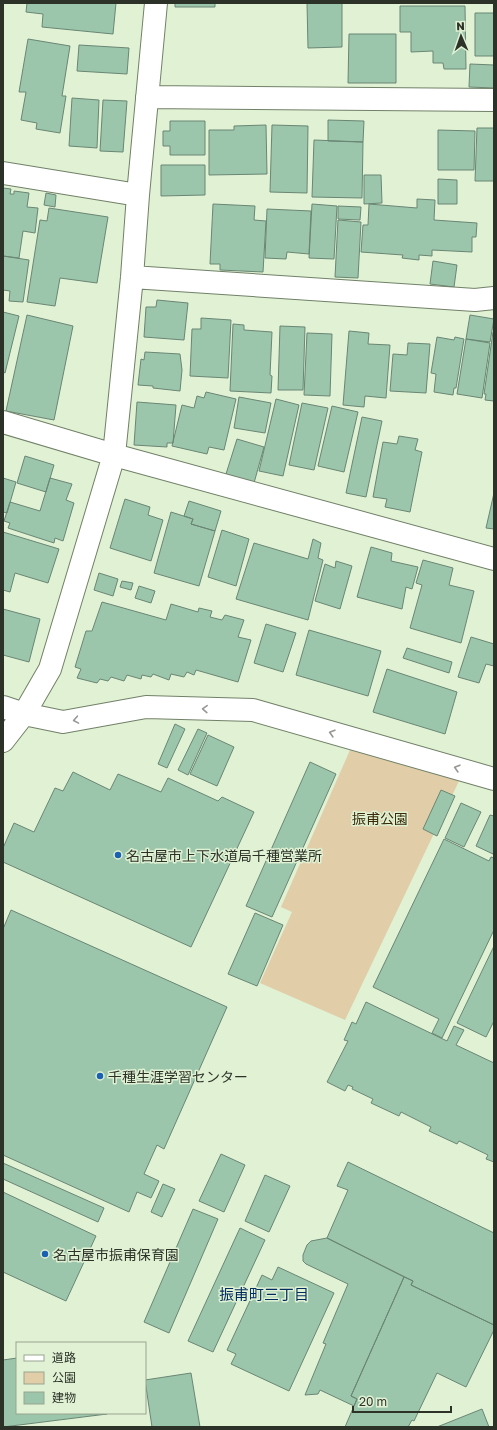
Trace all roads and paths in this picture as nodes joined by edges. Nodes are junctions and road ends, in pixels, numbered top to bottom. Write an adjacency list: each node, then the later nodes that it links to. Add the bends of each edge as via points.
1 (156, 3): 2 (street)
2 (147, 97): 3 (street); 5 (street)
3 (494, 100)
4 (3, 172): 5 (street)
5 (138, 194): 6 (street)
6 (132, 277): 7 (street, via 475,300); 9 (street)
7 (494, 298)
8 (3, 422): 9 (street)
9 (114, 455): 10 (street); 12 (street, via 50,668)
10 (494, 559)
11 (3, 707): 12 (street)
12 (24, 714): 13 (street); 14 (street, one-way to 12, via 253,710 146,707 63,722)
13 (3, 741)
14 (494, 779)

